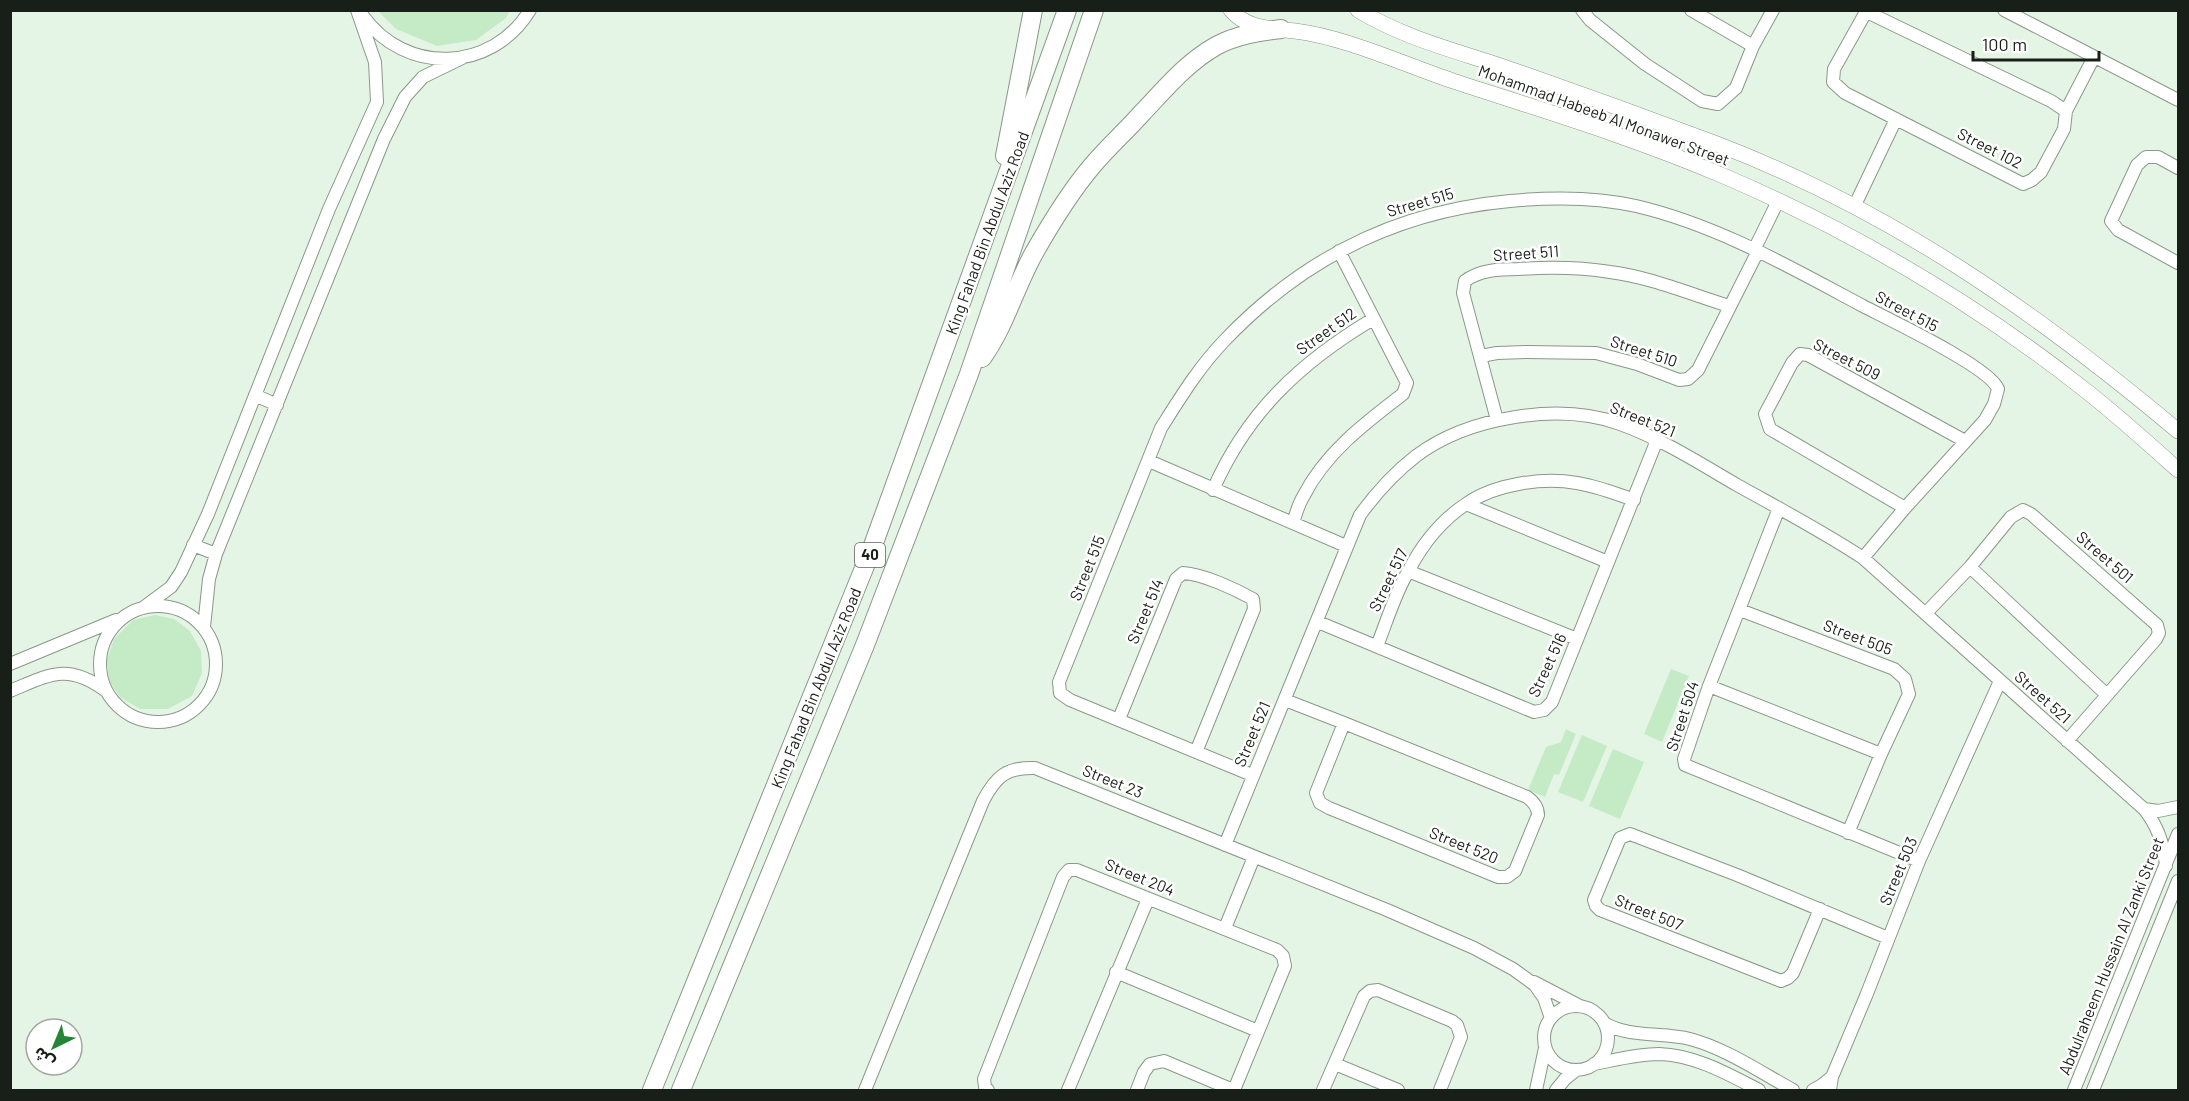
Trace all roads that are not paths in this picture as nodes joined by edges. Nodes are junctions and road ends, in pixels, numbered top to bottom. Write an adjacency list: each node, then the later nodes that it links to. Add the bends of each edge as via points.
1 (358, 10): 16 (street, via 373,30 399,49 430,59); 31 (street, via 375,62 377,102 329,208)
2 (530, 10): 16 (street, via 500,43)
3 (1033, 10): 23 (highway)
4 (1067, 10): 23 (highway, King Fahad Bin Abdul Aziz Road / 40)
5 (1094, 10): 30 (highway, King Fahad Bin Abdul Aziz Road / 40)
6 (1231, 10): 13 (main road, Mohammad Habeeb Al Monawer Street, via 1249,24)
7 (1358, 10): 22 (main road, Mohammad Habeeb Al Monawer Street, via 1397,30 1726,148)
8 (1582, 10): 14 (street, via 1645,64 1702,101 1718,104 1736,88)
9 (1691, 10): 14 (street)
10 (1773, 10): 14 (street)
11 (2004, 10): 15 (street)
12 (1867, 11): 18 (street, Street 102); 19 (street, Street 102, via 1834,69 1833,82 1845,93)
13 (1281, 29): 21 (main road, Mohammad Habeeb Al Monawer Street, via 1341,42 1627,139); 30 (highway, via 1247,33 1206,52 1184,69 1103,153 1042,239 996,337)
14 (1753, 46)
15 (2094, 57): 17 (street); 18 (street)
16 (462, 58): 32 (street, via 423,78 405,97 384,139)
17 (2178, 100)
18 (2066, 111): 19 (street, Street 102, via 2064,129 2041,172 2023,184)
19 (1896, 119): 22 (street)
20 (2178, 168): 26 (street, via 2158,157 2146,157 2137,165 2111,221 2118,231)
21 (1778, 201): 24 (street, Street 510); 38 (main road, Mohammad Habeeb Al Monawer Street, via 1905,267 2007,333 2091,394)
22 (1854, 207): 34 (main road, Mohammad Habeeb Al Monawer Street, via 1999,292 2109,373)
23 (994, 217): 98 (highway, King Fahad Bin Abdul Aziz Road / 40, via 872,551)
24 (1756, 250): 25 (street, Street 515, via 1690,221 1635,206 1544,198 1470,205 1424,216 1380,231); 27 (street, Street 510); 36 (street, Street 515, via 1989,376 1996,385 1996,399 1985,420)
25 (1340, 251): 28 (street); 37 (street, Street 515, via 1253,312 1223,342 1161,428)
26 (2178, 262)
27 (1729, 306): 29 (street, Street 510, via 1698,370 1688,379 1679,380 1596,353); 29 (street, Street 511, via 1612,272 1560,266 1474,274 1465,281 1463,293)
28 (1372, 319): 39 (street, Street 512, via 1298,370 1238,441); 44 (street, Street 512, via 1407,383 1406,388 1332,456 1303,496)
29 (1481, 356): 33 (street, Street 511)
30 (969, 374): 99 (highway, King Fahad Bin Abdul Aziz Road / 40, via 865,645)
31 (255, 395): 32 (street); 45 (street)
32 (277, 405): 47 (street)
33 (1497, 420): 35 (street, Street 521, via 1542,413 1583,415 1619,423); 46 (street, Street 521, via 1450,436 1418,455 1375,495 1360,515)
34 (2178, 432)
35 (1657, 440): 40 (street, Street 516); 42 (street, Street 521)
36 (1965, 441): 43 (street, Street 515); 43 (street, Street 509, via 1800,354 1765,414 1770,429)
37 (1149, 461): 39 (street); 67 (street, Street 515, via 1059,682 1060,693 1070,700)
38 (2178, 470)
39 (1213, 490): 44 (street)
40 (1634, 500): 41 (street, Street 517, via 1576,482 1548,481 1495,490); 49 (street, Street 516)
41 (1466, 504): 49 (street); 51 (street, Street 517, via 1424,545)
42 (1779, 508): 48 (street, Street 521); 53 (street, Street 504)
43 (1905, 508): 48 (street, Street 515)
44 (1293, 523): 46 (street)
45 (193, 545): 47 (street); 52 (street, via 171,587)
46 (1346, 546): 56 (street, Street 521)
47 (216, 554): 57 (street)
48 (1863, 558): 54 (street, Street 521)
49 (1608, 562): 58 (street, Street 516)
50 (1970, 567): 54 (street, Street 501); 65 (street); 65 (street, Street 501, via 2011,517 2023,510 2157,625 2156,639)
51 (1408, 571): 58 (street); 59 (street, Street 517)
52 (144, 607): 55 (street); 57 (street, via 176,609)
53 (1740, 610): 62 (street, Street 504); 71 (street, Street 505, via 1894,669 1905,679 1909,694)
54 (1926, 613): 61 (street, Street 521)
55 (125, 615): 60 (street); 63 (street, via 110,630 101,649 99,670)
56 (1318, 622): 59 (street, Street 516); 66 (street, Street 521)
57 (204, 627): 63 (street, via 217,666 209,693 190,713 174,721 157,723 135,718 117,706)
58 (1577, 639): 59 (street, Street 516, via 1552,702 1544,710 1534,712)
59 (1377, 646)
60 (10, 664)
61 (2000, 681): 69 (street, Street 521); 79 (street, Street 503)
62 (1709, 687): 71 (street); 75 (street, Street 504, via 1685,765)
63 (105, 690): 64 (street, via 87,677 65,672)
64 (10, 691)
65 (2107, 694): 69 (street, Street 501)
66 (1285, 700): 68 (street, Street 520); 72 (street, Street 521)
67 (1119, 719): 70 (street, Street 515); 70 (street, Street 514, via 1176,579 1183,573 1192,574 1244,594 1253,599 1254,609)
68 (1344, 723): 68 (street, Street 520, via 1316,793 1320,803 1498,877 1515,871 1538,815 1532,801)
69 (2067, 741): 74 (street, Street 521)
70 (1196, 752): 72 (street, Street 515)
71 (1881, 754): 75 (street, Street 505)
72 (1252, 775): 77 (street, Street 521)
73 (2178, 807): 74 (street, via 2158,811)
74 (2144, 808): 80 (street, Street 521, via 2162,839)
75 (1848, 833): 79 (street, Street 504)
76 (2178, 834): 80 (street, Abdulraheem Hussain Al Zanki Street)
77 (1225, 845): 78 (street, Street 23); 100 (street, Street 23, via 1035,768 1006,772 983,801)
78 (1254, 857): 85 (street); 88 (street, Street 23, via 1474,948)
79 (1919, 861): 86 (street, Street 503)
80 (2166, 866): 114 (street, Abdulraheem Hussain Al Zanki Street)
81 (2178, 881): 82 (street, Abdulraheem Hussain Al Zanki Street)
82 (2175, 893): 115 (street, Abdulraheem Hussain Al Zanki Street)
83 (1148, 899): 85 (street, Street 204); 87 (street); 101 (street, Street 204, via 1077,870 1069,870 1063,877 984,1079)
84 (1820, 909): 84 (street, Street 507, via 1793,973 1781,981 1600,910 1594,900 1620,838 1627,834); 86 (street, Street 507)
85 (1225, 928): 92 (street, Street 204, via 1283,956 1285,966)
86 (1888, 939): 97 (street, Street 503)
87 (1116, 972): 92 (street); 102 (street)
88 (1525, 978): 89 (street, Street 23); 90 (street, Street 23, via 1544,998)
89 (1583, 1007): 90 (street, via 1565,1008); 91 (street)
90 (1551, 1018): 93 (street, via 1545,1030)
91 (1604, 1023): 95 (street, via 1606,1050); 111 (street, via 1626,1032 1674,1036 1707,1045)
92 (1258, 1031): 104 (street, Street 204)
93 (1545, 1047): 96 (street, via 1557,1064); 108 (street)
94 (1335, 1064): 105 (street); 106 (street); 107 (street, via 1364,996 1378,990 1457,1025 1461,1037)
95 (1594, 1064): 96 (street); 110 (street, via 1657,1054 1679,1056 1706,1064)
96 (1576, 1070): 109 (street)
97 (1832, 1077): 112 (street); 113 (street, Street 503)
98 (651, 1090)
99 (681, 1090)
100 (865, 1090)
101 (988, 1090)
102 (1068, 1090)
103 (1137, 1090): 104 (street, via 1150,1064 1164,1061)
104 (1233, 1090)
105 (1323, 1090)
106 (1398, 1090)
107 (1440, 1090)
108 (1536, 1090)
109 (1556, 1090)
110 (1759, 1090)
111 (1793, 1090)
112 (1813, 1090)
113 (1830, 1090)
114 (2074, 1090)
115 (2093, 1090)

